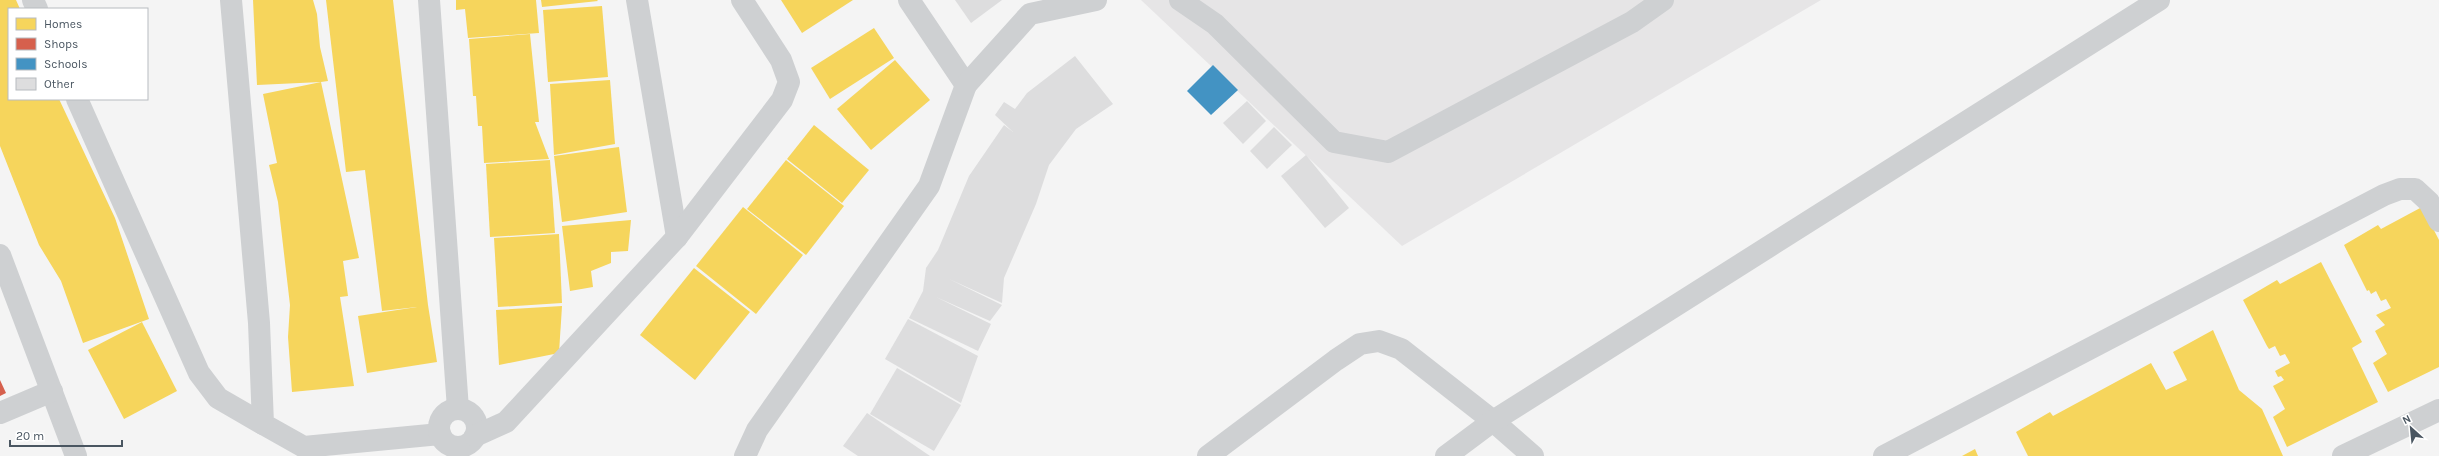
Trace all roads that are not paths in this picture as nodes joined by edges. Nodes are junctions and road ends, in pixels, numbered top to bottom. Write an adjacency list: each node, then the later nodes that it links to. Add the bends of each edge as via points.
1 (231, 0): 20 (street, via 259,323)
2 (430, 0): 16 (street)
3 (637, 0): 13 (street)
4 (742, 0): 13 (street, via 782,60 788,82 782,100)
5 (909, 0): 10 (street)
6 (1096, 0): 10 (street, via 1030,14)
7 (1180, 0): 8 (street, via 1215,24 1334,142 1388,152 1632,22)
8 (1663, 0)
9 (2159, 0): 19 (street)
10 (966, 85): 23 (street, via 929,186 757,430)
11 (77, 100): 20 (street, via 199,373 218,398)
12 (2439, 221): 27 (street, via 2429,202 2415,189 2384,195)
13 (677, 237): 21 (street, via 506,422)
14 (0, 254): 15 (street)
15 (52, 391): 18 (street); 22 (street)
16 (458, 409): 21 (street, via 469,412 476,420); 21 (street, via 443,417 440,428)
17 (2439, 410): 28 (street)
18 (0, 412)
19 (1493, 421): 24 (street, via 1401,349 1379,340 1360,344 1336,360); 25 (street); 26 (street)
20 (262, 424): 21 (street, via 304,447)
21 (458, 443)
22 (76, 456)
23 (745, 456)
24 (1208, 456)
25 (1446, 456)
26 (1533, 456)
27 (1884, 456)
28 (2343, 456)

